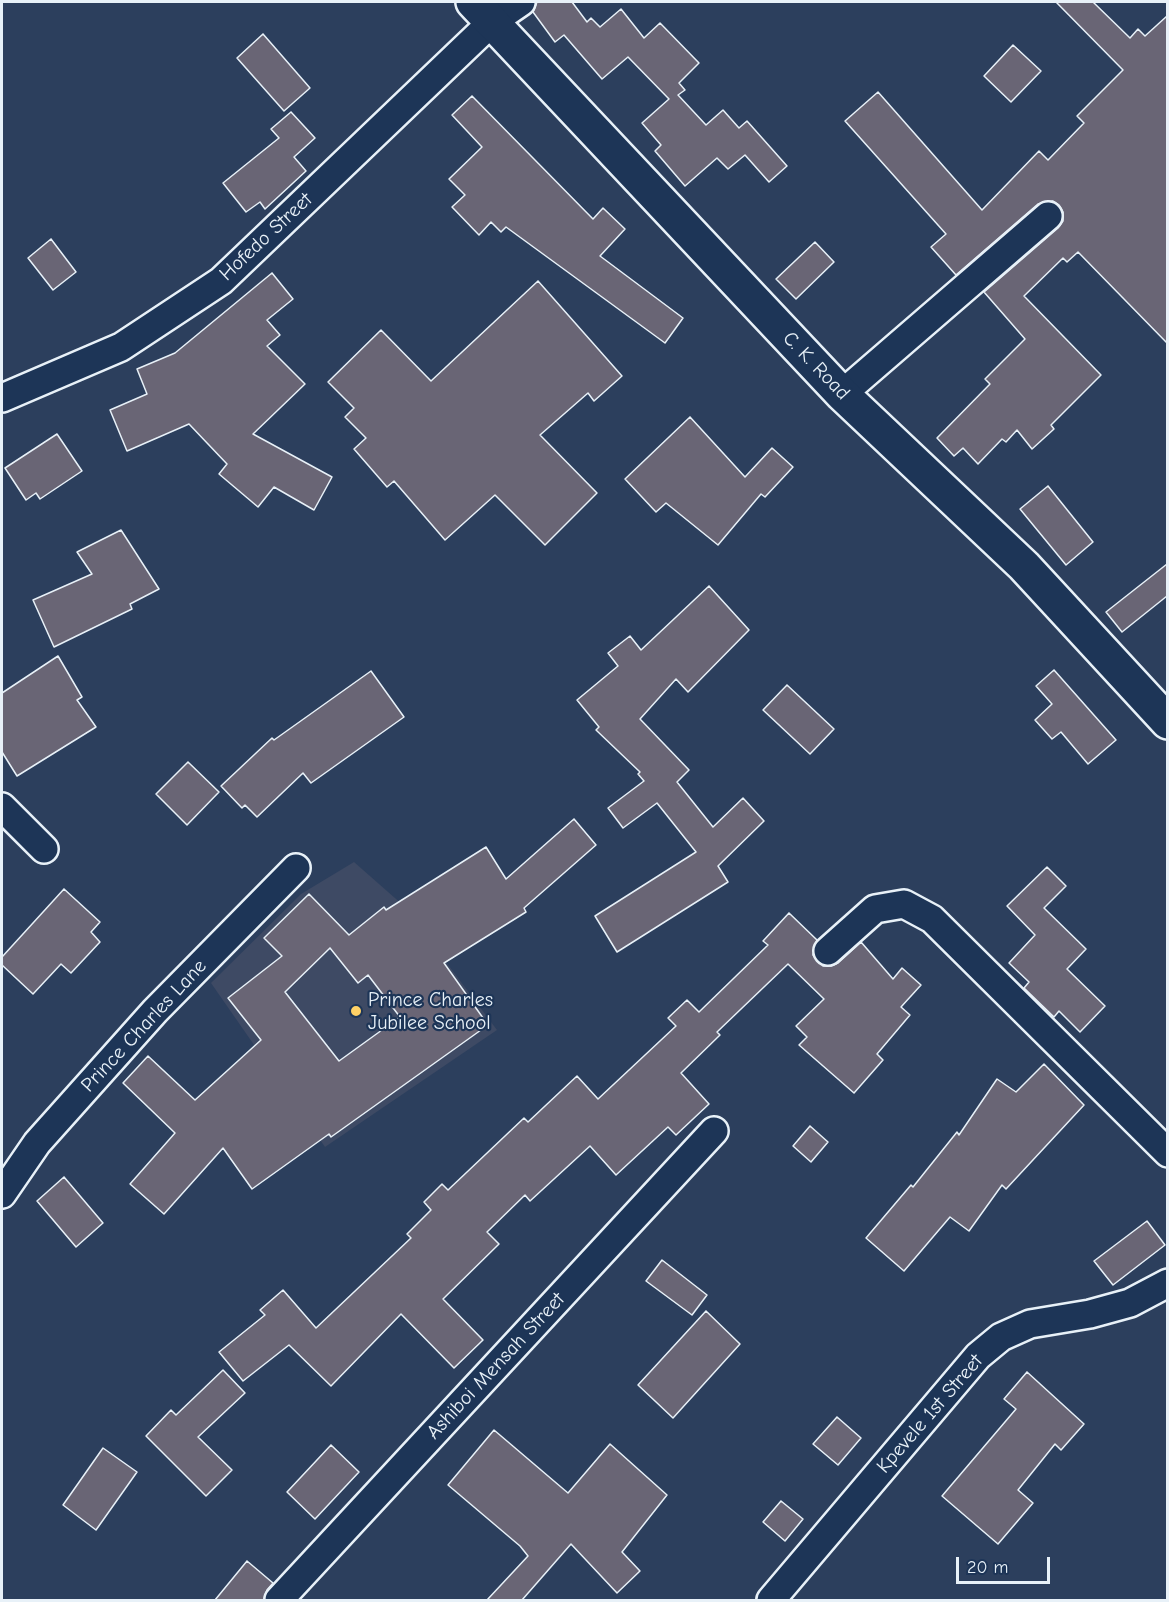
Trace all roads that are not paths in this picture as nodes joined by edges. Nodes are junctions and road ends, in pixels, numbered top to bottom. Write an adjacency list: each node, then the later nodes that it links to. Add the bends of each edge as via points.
1 (521, 2): 2 (street, Hofedo Street)
2 (482, 12): 4 (street, C. K. Road); 5 (street, Hofedo Street, via 221,281 121,347)
3 (1048, 216): 4 (street)
4 (842, 394): 6 (street, C. K. Road, via 1024,566)
5 (2, 398)
6 (1167, 722)
7 (2, 807): 8 (street)
8 (44, 849)
9 (296, 868): 13 (street, Prince Charles Lane, via 155,1011 37,1143)
10 (828, 951): 12 (street, via 875,909 904,904 932,919)
11 (714, 1131): 15 (street, Ashiboi Mensah Street)
12 (1167, 1153)
13 (2, 1194)
14 (1167, 1283): 16 (street, Kpevele 1st Street, via 1130,1303 1030,1324 1001,1337 978,1356)
15 (279, 1600)
16 (771, 1600)

